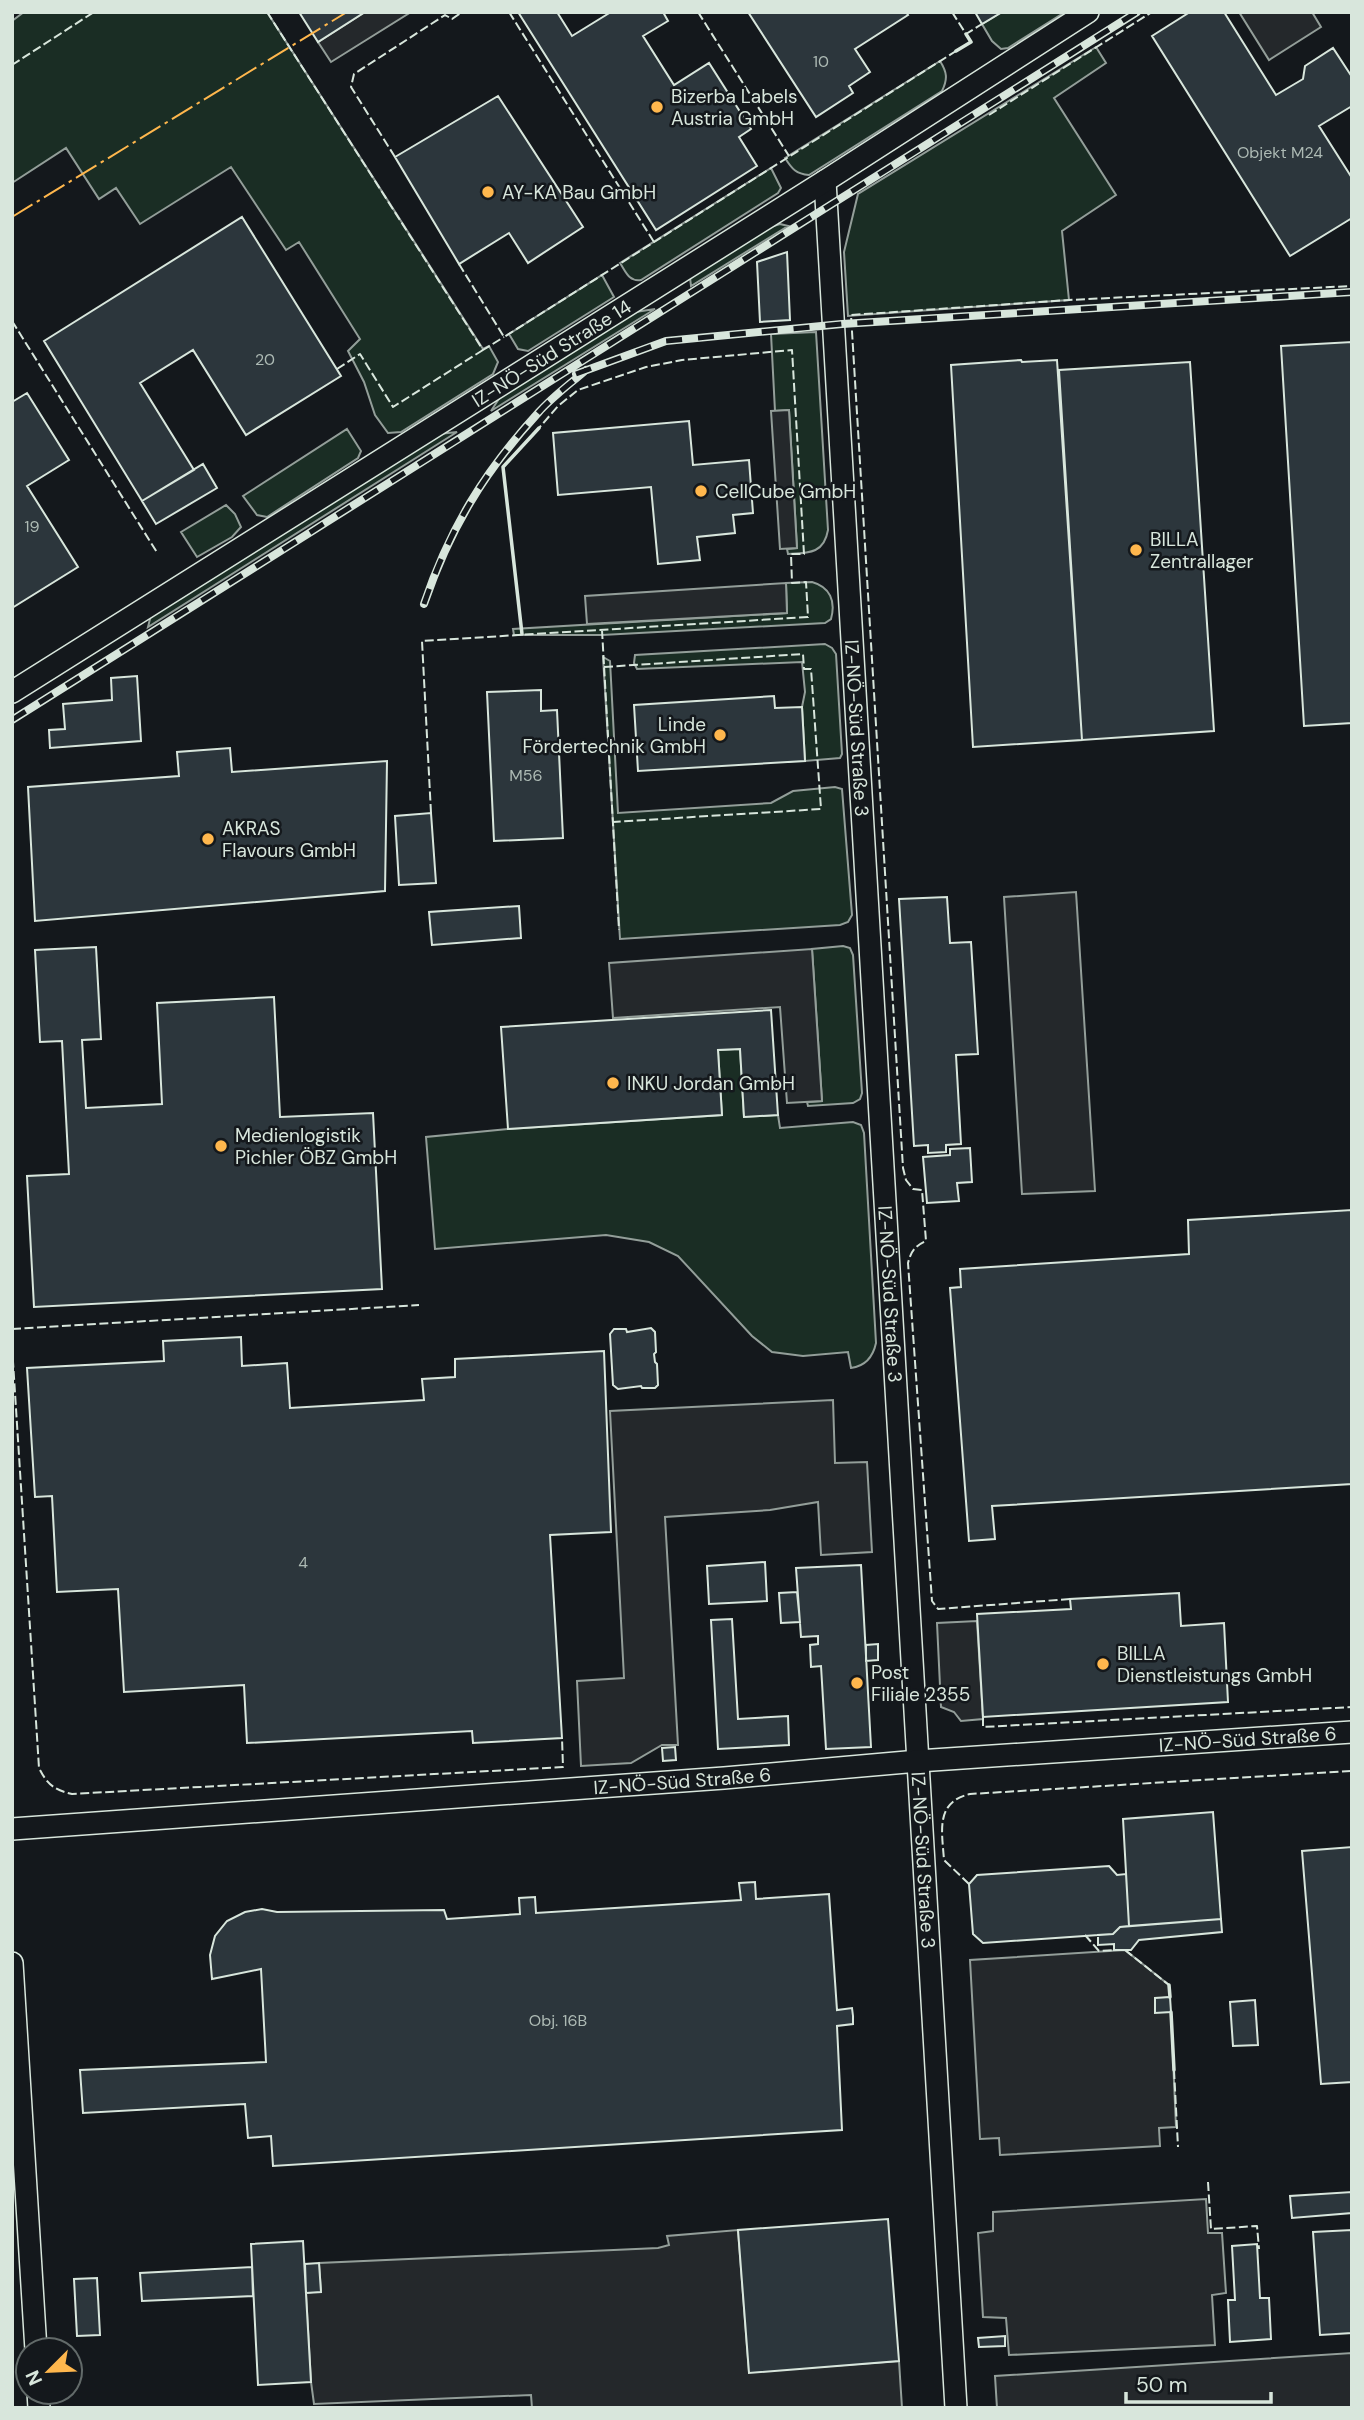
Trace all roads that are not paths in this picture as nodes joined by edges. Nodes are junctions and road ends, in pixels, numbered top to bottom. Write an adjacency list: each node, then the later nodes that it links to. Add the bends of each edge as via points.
1 (1088, 12): 2 (street, IZ-NÖ-Süd Straße 14)
2 (825, 181): 3 (street, IZ-NÖ-Süd Straße 14); 5 (street, IZ-NÖ-Süd Straße 3)
3 (12, 692)
4 (1352, 1732): 5 (street, IZ-NÖ-Süd Straße 6)
5 (918, 1761): 6 (street, IZ-NÖ-Süd Straße 6); 10 (street, IZ-NÖ-Süd Straße 3)
6 (12, 1829)
7 (12, 1963): 8 (street)
8 (17, 2121): 9 (street)
9 (35, 2336)
10 (956, 2408)

